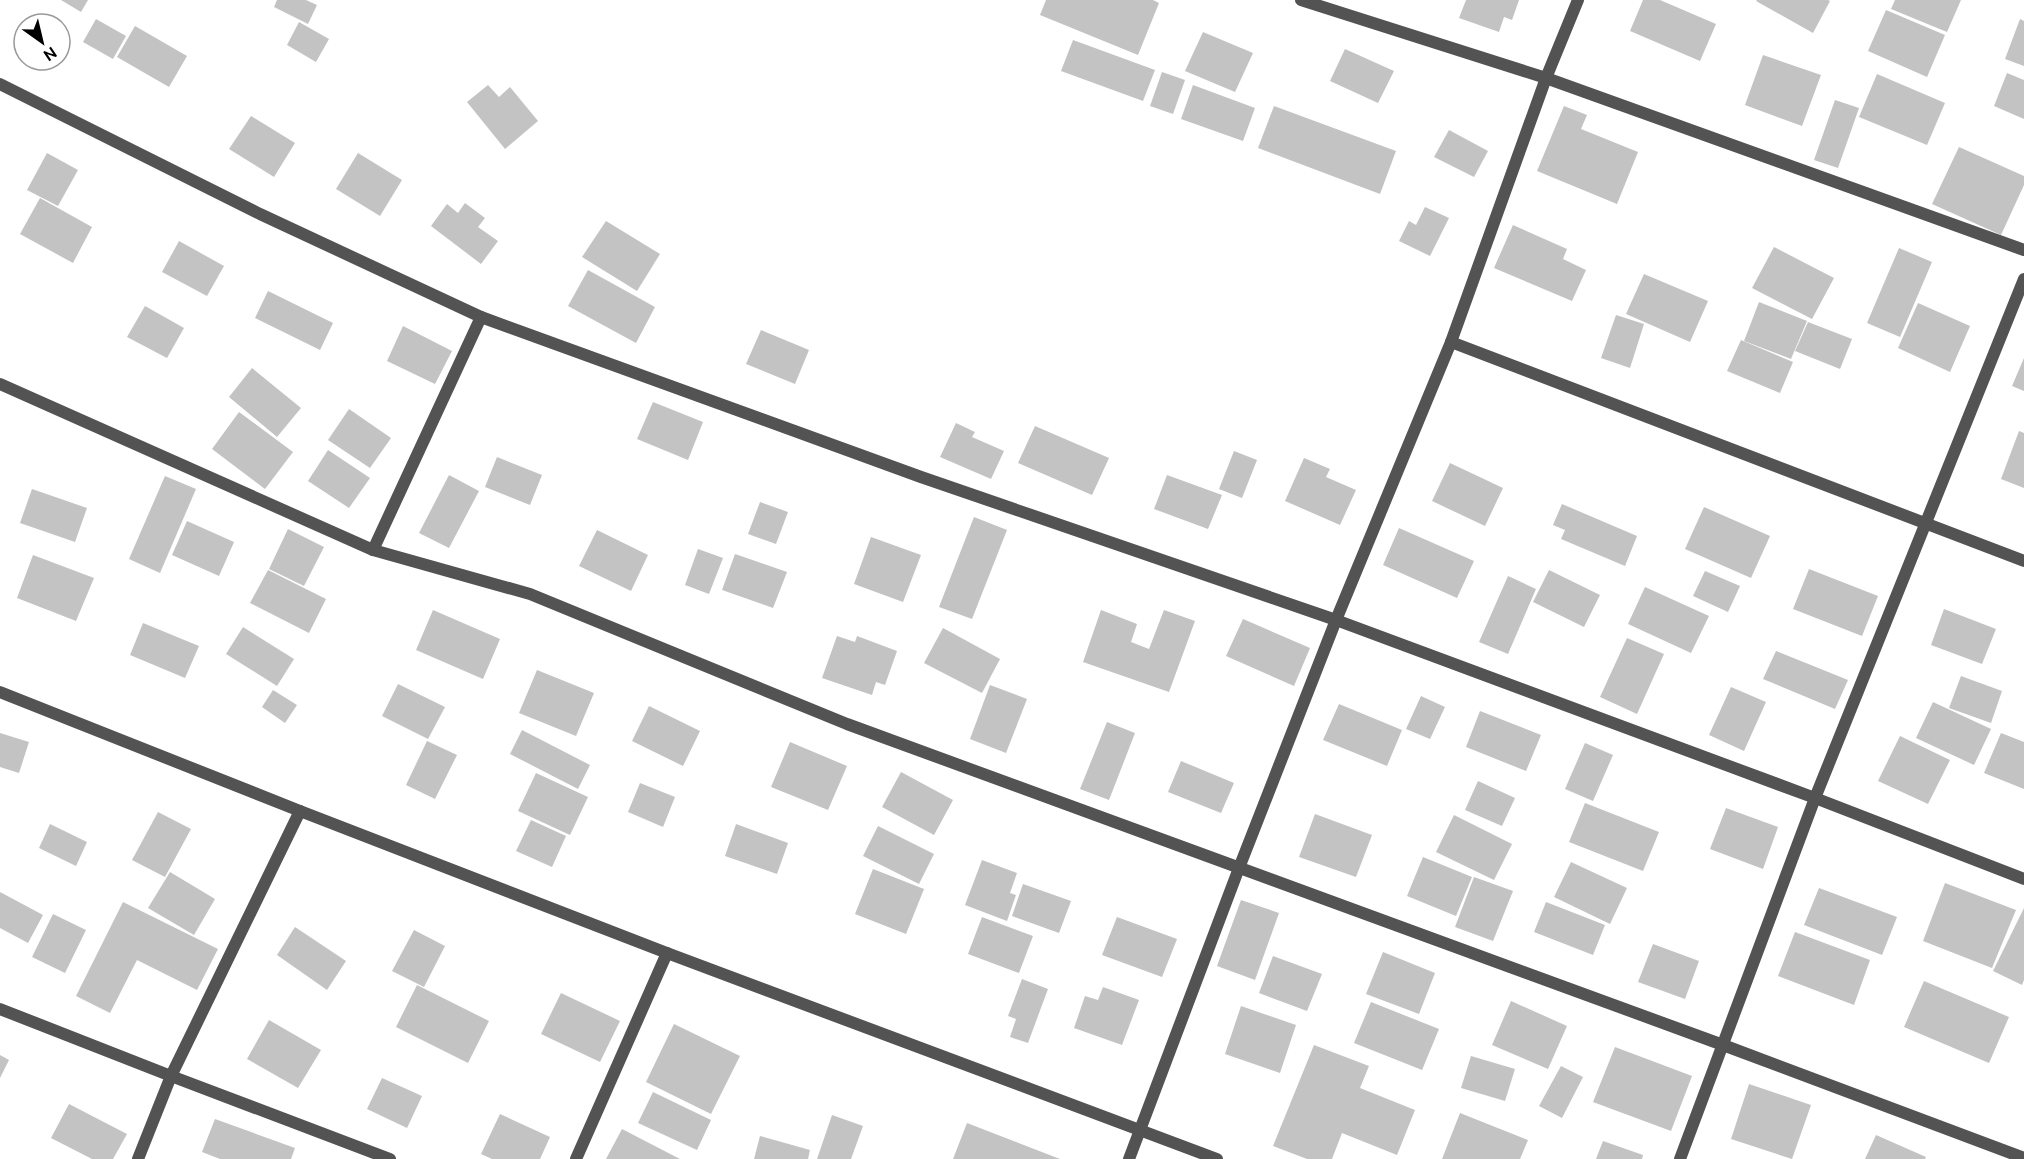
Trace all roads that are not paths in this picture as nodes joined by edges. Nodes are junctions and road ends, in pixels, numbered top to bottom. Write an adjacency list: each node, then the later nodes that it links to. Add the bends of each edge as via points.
1 (1301, 0): 3 (street)
2 (1578, 0): 3 (street)
3 (1546, 78): 5 (street); 8 (street)
4 (0, 84): 7 (street, via 260,214)
5 (2024, 250)
6 (2024, 279): 10 (street)
7 (481, 316): 11 (street); 13 (street, via 921,477)
8 (1451, 342): 10 (street); 13 (street)
9 (0, 384): 11 (street)
10 (1926, 524): 12 (street); 15 (street)
11 (373, 550): 17 (street, via 530,594 847,724)
12 (2024, 561)
13 (1336, 620): 15 (street); 17 (street)
14 (0, 692): 16 (street)
15 (1815, 798): 18 (street); 21 (street)
16 (300, 812): 19 (street); 22 (street)
17 (1239, 868): 21 (street); 23 (street)
18 (2024, 879)
19 (667, 953): 23 (street); 27 (street)
20 (0, 1009): 22 (street)
21 (1722, 1045): 24 (street); 30 (street)
22 (171, 1076): 25 (street); 26 (street)
23 (1140, 1131): 28 (street); 29 (street)
24 (2024, 1158)
25 (138, 1159)
26 (390, 1159)
27 (576, 1159)
28 (1129, 1159)
29 (1217, 1159)
30 (1680, 1159)

